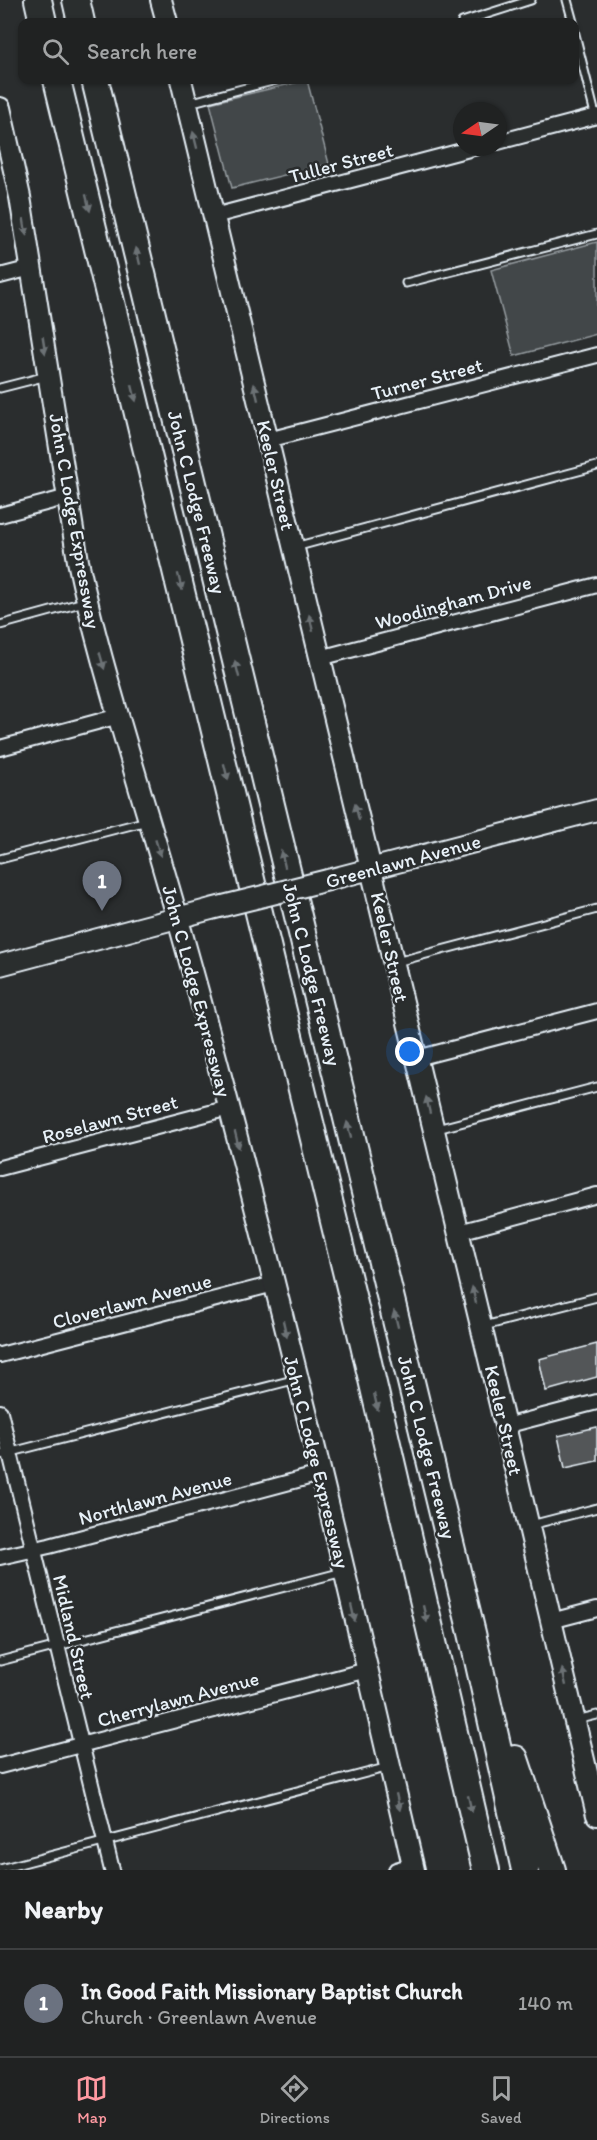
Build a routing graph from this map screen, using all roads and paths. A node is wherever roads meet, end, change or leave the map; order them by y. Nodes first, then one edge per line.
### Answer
1 (38, 0) edge
2 (76, 0) edge
3 (82, 0) edge
4 (161, 0) edge
5 (531, 0) edge
6 (567, 0) edge
7 (42, 18) edge
8 (82, 18) edge
9 (83, 18) edge
10 (165, 18) edge
11 (475, 18) edge
12 (572, 18) edge
13 (579, 50) edge
14 (58, 84) edge
15 (96, 84) edge
16 (182, 84) edge
17 (261, 84) edge
18 (187, 104) junction
19 (0, 108) edge
20 (596, 118) edge
21 (507, 140) edge
22 (4, 148) edge
23 (453, 153) edge
24 (214, 216) junction
25 (597, 234) edge
26 (31, 268) junction
27 (0, 276) edge
28 (406, 283) dead end
29 (597, 355) edge
30 (49, 376) junction
31 (0, 388) edge
32 (268, 440) junction
33 (597, 466) edge
34 (68, 497) junction
35 (0, 515) edge
36 (293, 547) junction
37 (597, 585) edge
38 (87, 601) junction
39 (0, 625) edge
40 (320, 657) junction
41 (119, 716) junction
42 (0, 748) edge
43 (597, 810) edge
44 (150, 821) junction
45 (0, 859) edge
46 (371, 869) junction
47 (597, 909) edge
48 (177, 919) junction
49 (394, 962) junction
50 (0, 965) edge
51 (597, 1011) edge
52 (417, 1058) junction
53 (597, 1087) edge
54 (229, 1108) junction
55 (434, 1130) junction
56 (0, 1168) edge
57 (597, 1195) edge
58 (459, 1232) junction
59 (274, 1284) junction
60 (597, 1297) edge
61 (481, 1327) junction
62 (0, 1355) edge
63 (297, 1379) junction
64 (597, 1402) edge
65 (0, 1412) edge
66 (505, 1426) junction
67 (5, 1454) edge
68 (320, 1474) junction
69 (597, 1508) edge
70 (529, 1526) junction
71 (34, 1550) junction
72 (0, 1557) edge
73 (343, 1572) junction
74 (597, 1609) edge
75 (551, 1621) junction
76 (472, 1633) junction
77 (57, 1646) junction
78 (0, 1661) edge
79 (367, 1670) junction
80 (597, 1715) edge
81 (574, 1721) junction
82 (80, 1744) junction
83 (0, 1766) edge
84 (390, 1767) junction
85 (597, 1814) edge
86 (105, 1843) junction
87 (408, 1868) edge
88 (0, 1869) edge
89 (112, 1870) edge
90 (486, 1870) edge
91 (525, 1870) edge
92 (552, 1870) edge

1 - 7 highway
2 - 8 highway
3 - 9 highway
4 - 10 main road
5 - 11 lane
6 - 12 lane
13 - 20 lane
14 -> 90 highway, John C Lodge Freeway
76 -> 15 highway, John C Lodge Freeway
16 - 18 main road, Keeler Street
17 - 18 lane
24 -> 18 main road, Keeler Street
19 - 22 main road, John C Lodge Expressway
20 - 21 street
22 -> 26 main road, John C Lodge Expressway
23 - 24 street, Tuller Street
32 -> 24 main road, Keeler Street
25 - 28 lane
26 - 27 street
26 -> 30 main road, John C Lodge Expressway
29 - 32 street, Turner Street
30 - 31 lane
30 - 34 main road, John C Lodge Expressway
32 - 36 main road, Keeler Street
33 - 36 lane
34 - 35 street
34 - 38 main road, John C Lodge Expressway
40 -> 36 main road, Keeler Street
37 - 40 street, Woodingham Drive
38 - 39 lane
38 -> 41 main road, John C Lodge Expressway
46 -> 40 main road, Keeler Street
41 - 42 street
41 - 44 main road, John C Lodge Expressway
43 - 46 main road, Greenlawn Avenue
44 - 45 lane
44 -> 48 main road, John C Lodge Expressway
46 - 48 main road, Greenlawn Avenue, bridge
46 - 49 main road, Keeler Street
47 - 49 lane
48 - 50 main road, Greenlawn Avenue
48 - 54 main road, John C Lodge Expressway
49 - 52 main road, Keeler Street
51 - 52 street
55 -> 52 main road, Keeler Street
53 - 55 lane
54 - 56 street, Roselawn Street
54 -> 59 main road, John C Lodge Expressway
55 - 58 main road, Keeler Street
57 - 58 street
61 -> 58 main road, Keeler Street
59 - 62 street, Cloverlawn Avenue
59 -> 63 main road, John C Lodge Expressway
60 - 61 lane
61 - 66 main road, Keeler Street
63 - 67 lane
63 - 68 main road, John C Lodge Expressway
64 - 66 street
65 - 67 street, Midland Street
66 - 70 main road, Keeler Street
67 - 71 street, Midland Street
68 - 71 street, Northlawn Avenue
68 - 73 main road, John C Lodge Expressway
69 - 70 lane
70 - 75 main road, Keeler Street
71 - 72 street, Northlawn Avenue
71 - 77 street, Midland Street
73 - 77 lane
73 -> 79 main road, John C Lodge Expressway
74 - 75 street
81 -> 75 main road, Keeler Street
76 - 91 highway, John C Lodge Freeway
76 - 92 highway
77 - 78 lane
77 - 82 street, Midland Street
79 - 82 street, Cherrylawn Avenue
79 - 84 main road, John C Lodge Expressway
80 - 81 lane
81 - 85 main road, Keeler Street
82 - 83 street, Cherrylawn Avenue
82 - 86 street, Midland Street
84 - 86 lane
84 -> 87 main road, John C Lodge Expressway
86 - 88 lane
86 - 89 street, Midland Street

